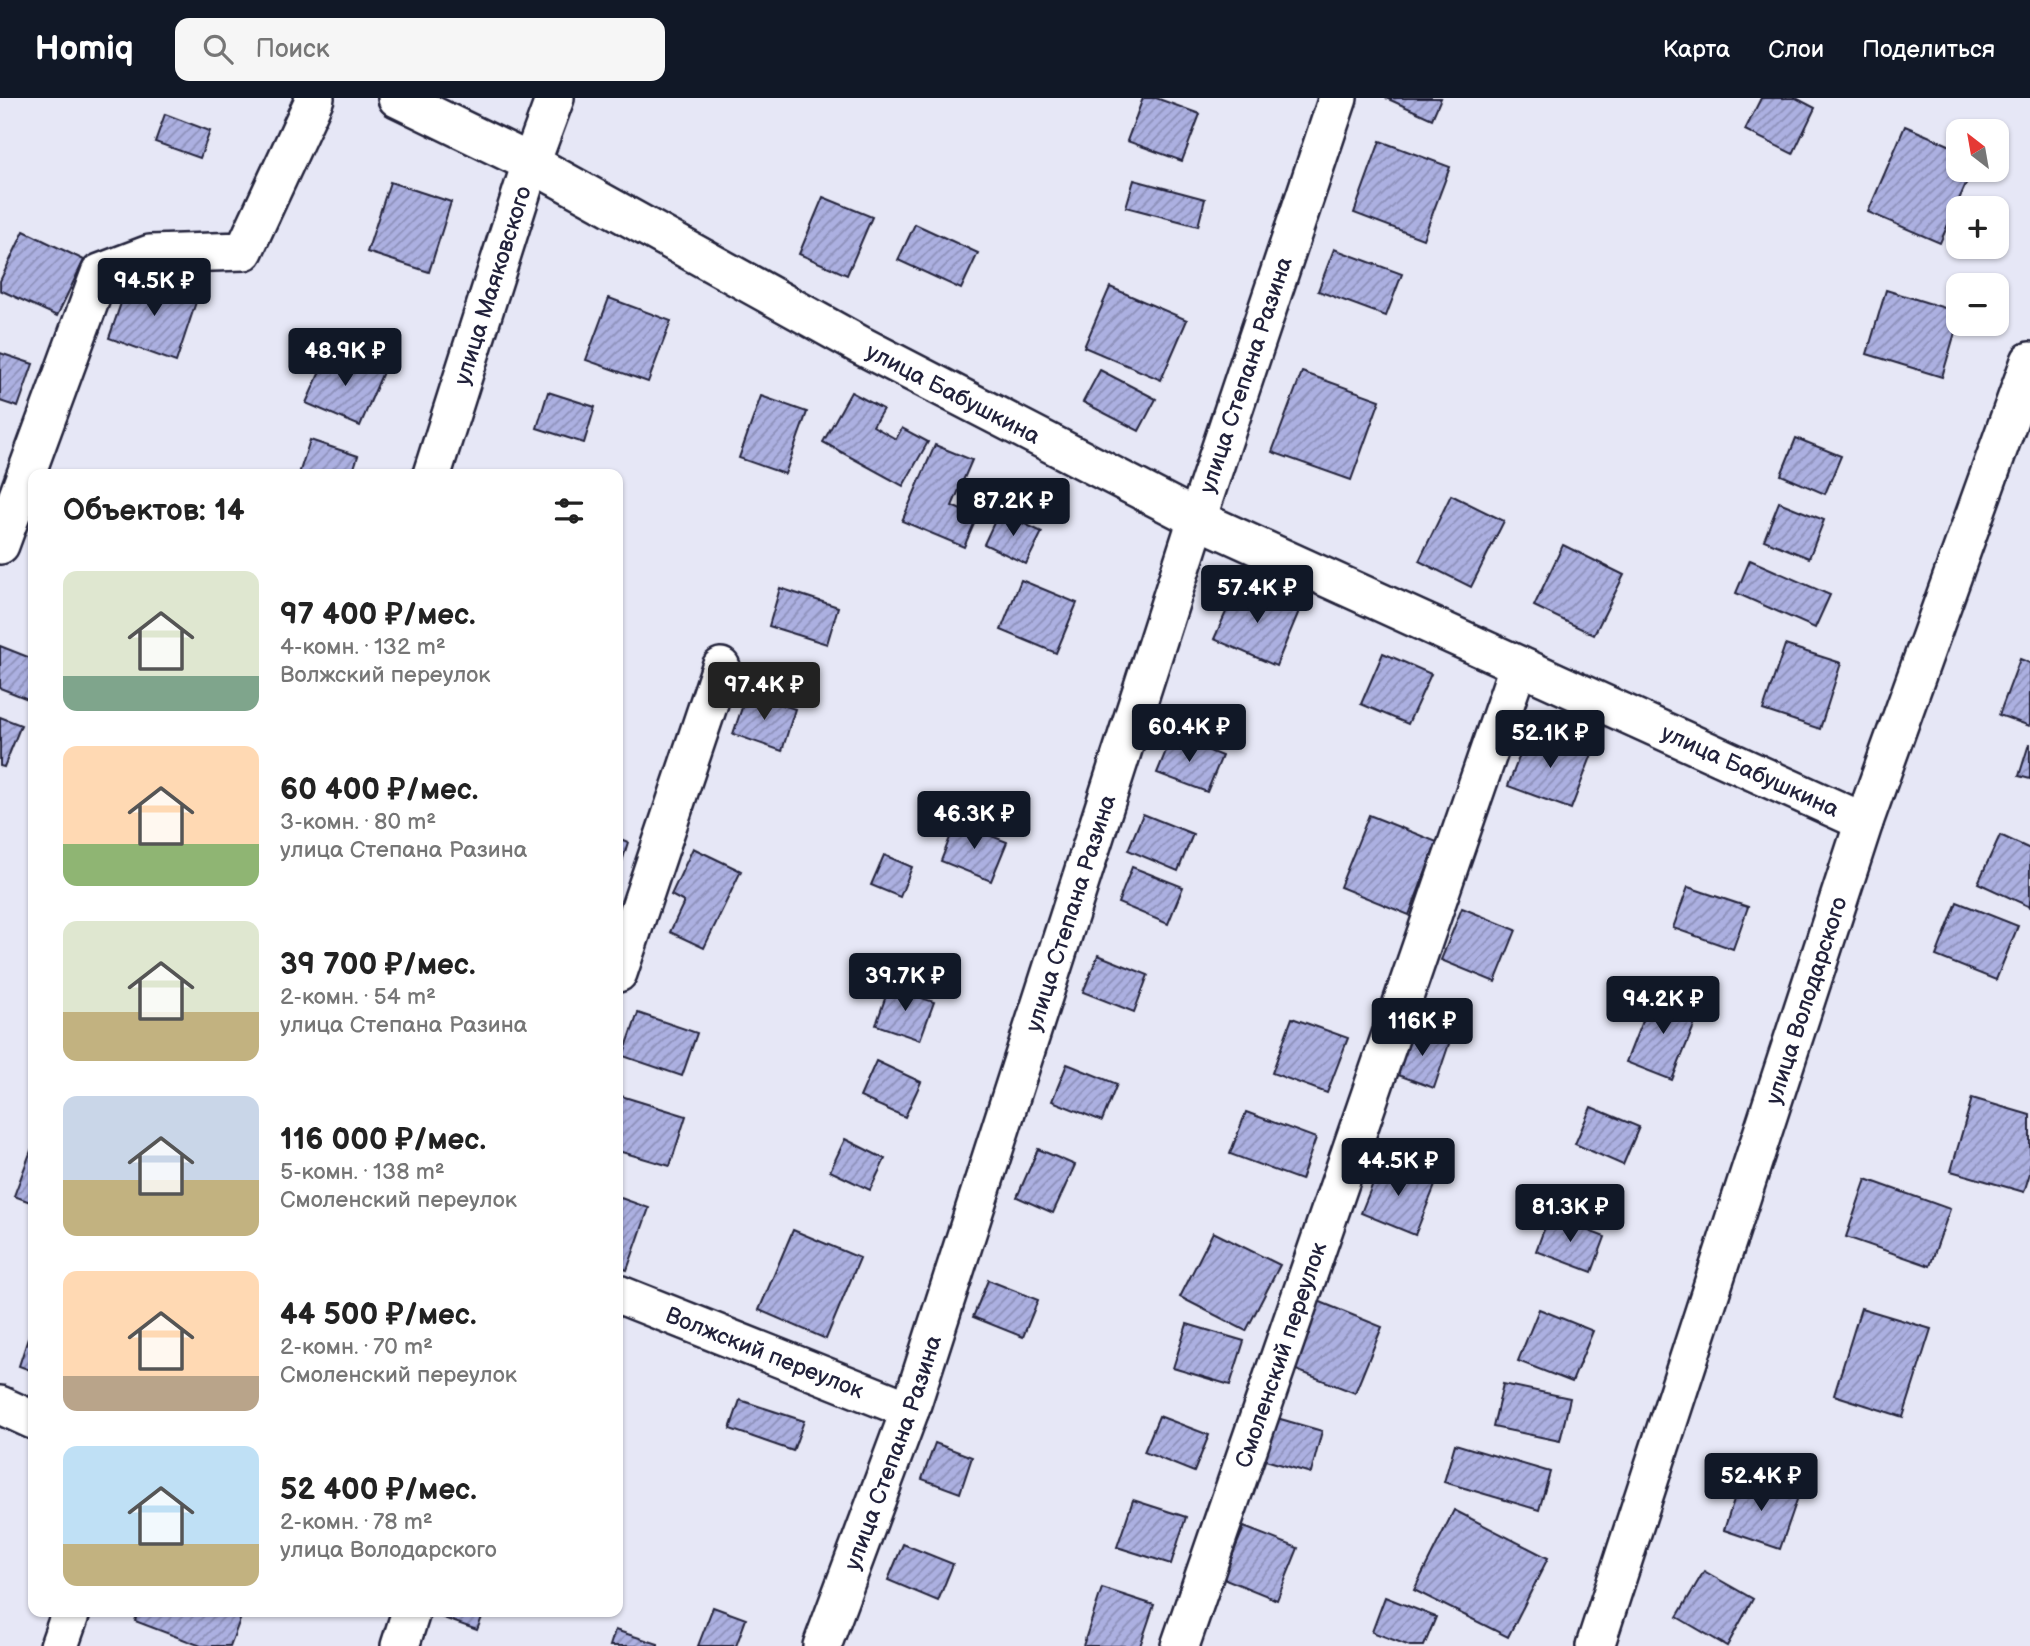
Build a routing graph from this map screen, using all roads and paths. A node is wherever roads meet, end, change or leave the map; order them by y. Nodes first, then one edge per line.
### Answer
1 (315, 98) edge
2 (397, 98) edge
3 (555, 98) edge
4 (1338, 98) edge
5 (531, 163) junction
6 (2030, 361) edge
7 (434, 469) edge
8 (1197, 519) junction
9 (0, 545) edge
10 (721, 667) dead end
11 (1518, 667) junction
12 (1864, 822) junction
13 (623, 958) edge
14 (623, 1296) edge
15 (0, 1405) edge
16 (909, 1410) junction
17 (28, 1418) edge
18 (69, 1617) edge
19 (409, 1617) edge
20 (60, 1646) edge
21 (400, 1646) edge
22 (822, 1646) edge
23 (1180, 1646) edge
24 (1595, 1646) edge

1 - 9 street
2 - 5 street, улица Бабушкина
3 - 5 street, улица Маяковского
4 - 8 street, улица Степана Разина
5 - 7 street, улица Маяковского
5 - 8 street, улица Бабушкина
6 - 12 street, улица Володарского
8 - 11 street, улица Бабушкина
8 - 16 street, улица Степана Разина
10 - 13 street
11 - 12 street, улица Бабушкина
11 - 23 street, Смоленский переулок
12 - 24 street, улица Володарского
14 - 16 street, Волжский переулок
15 - 17 street
16 - 22 street, улица Степана Разина
18 - 20 street
19 - 21 street

